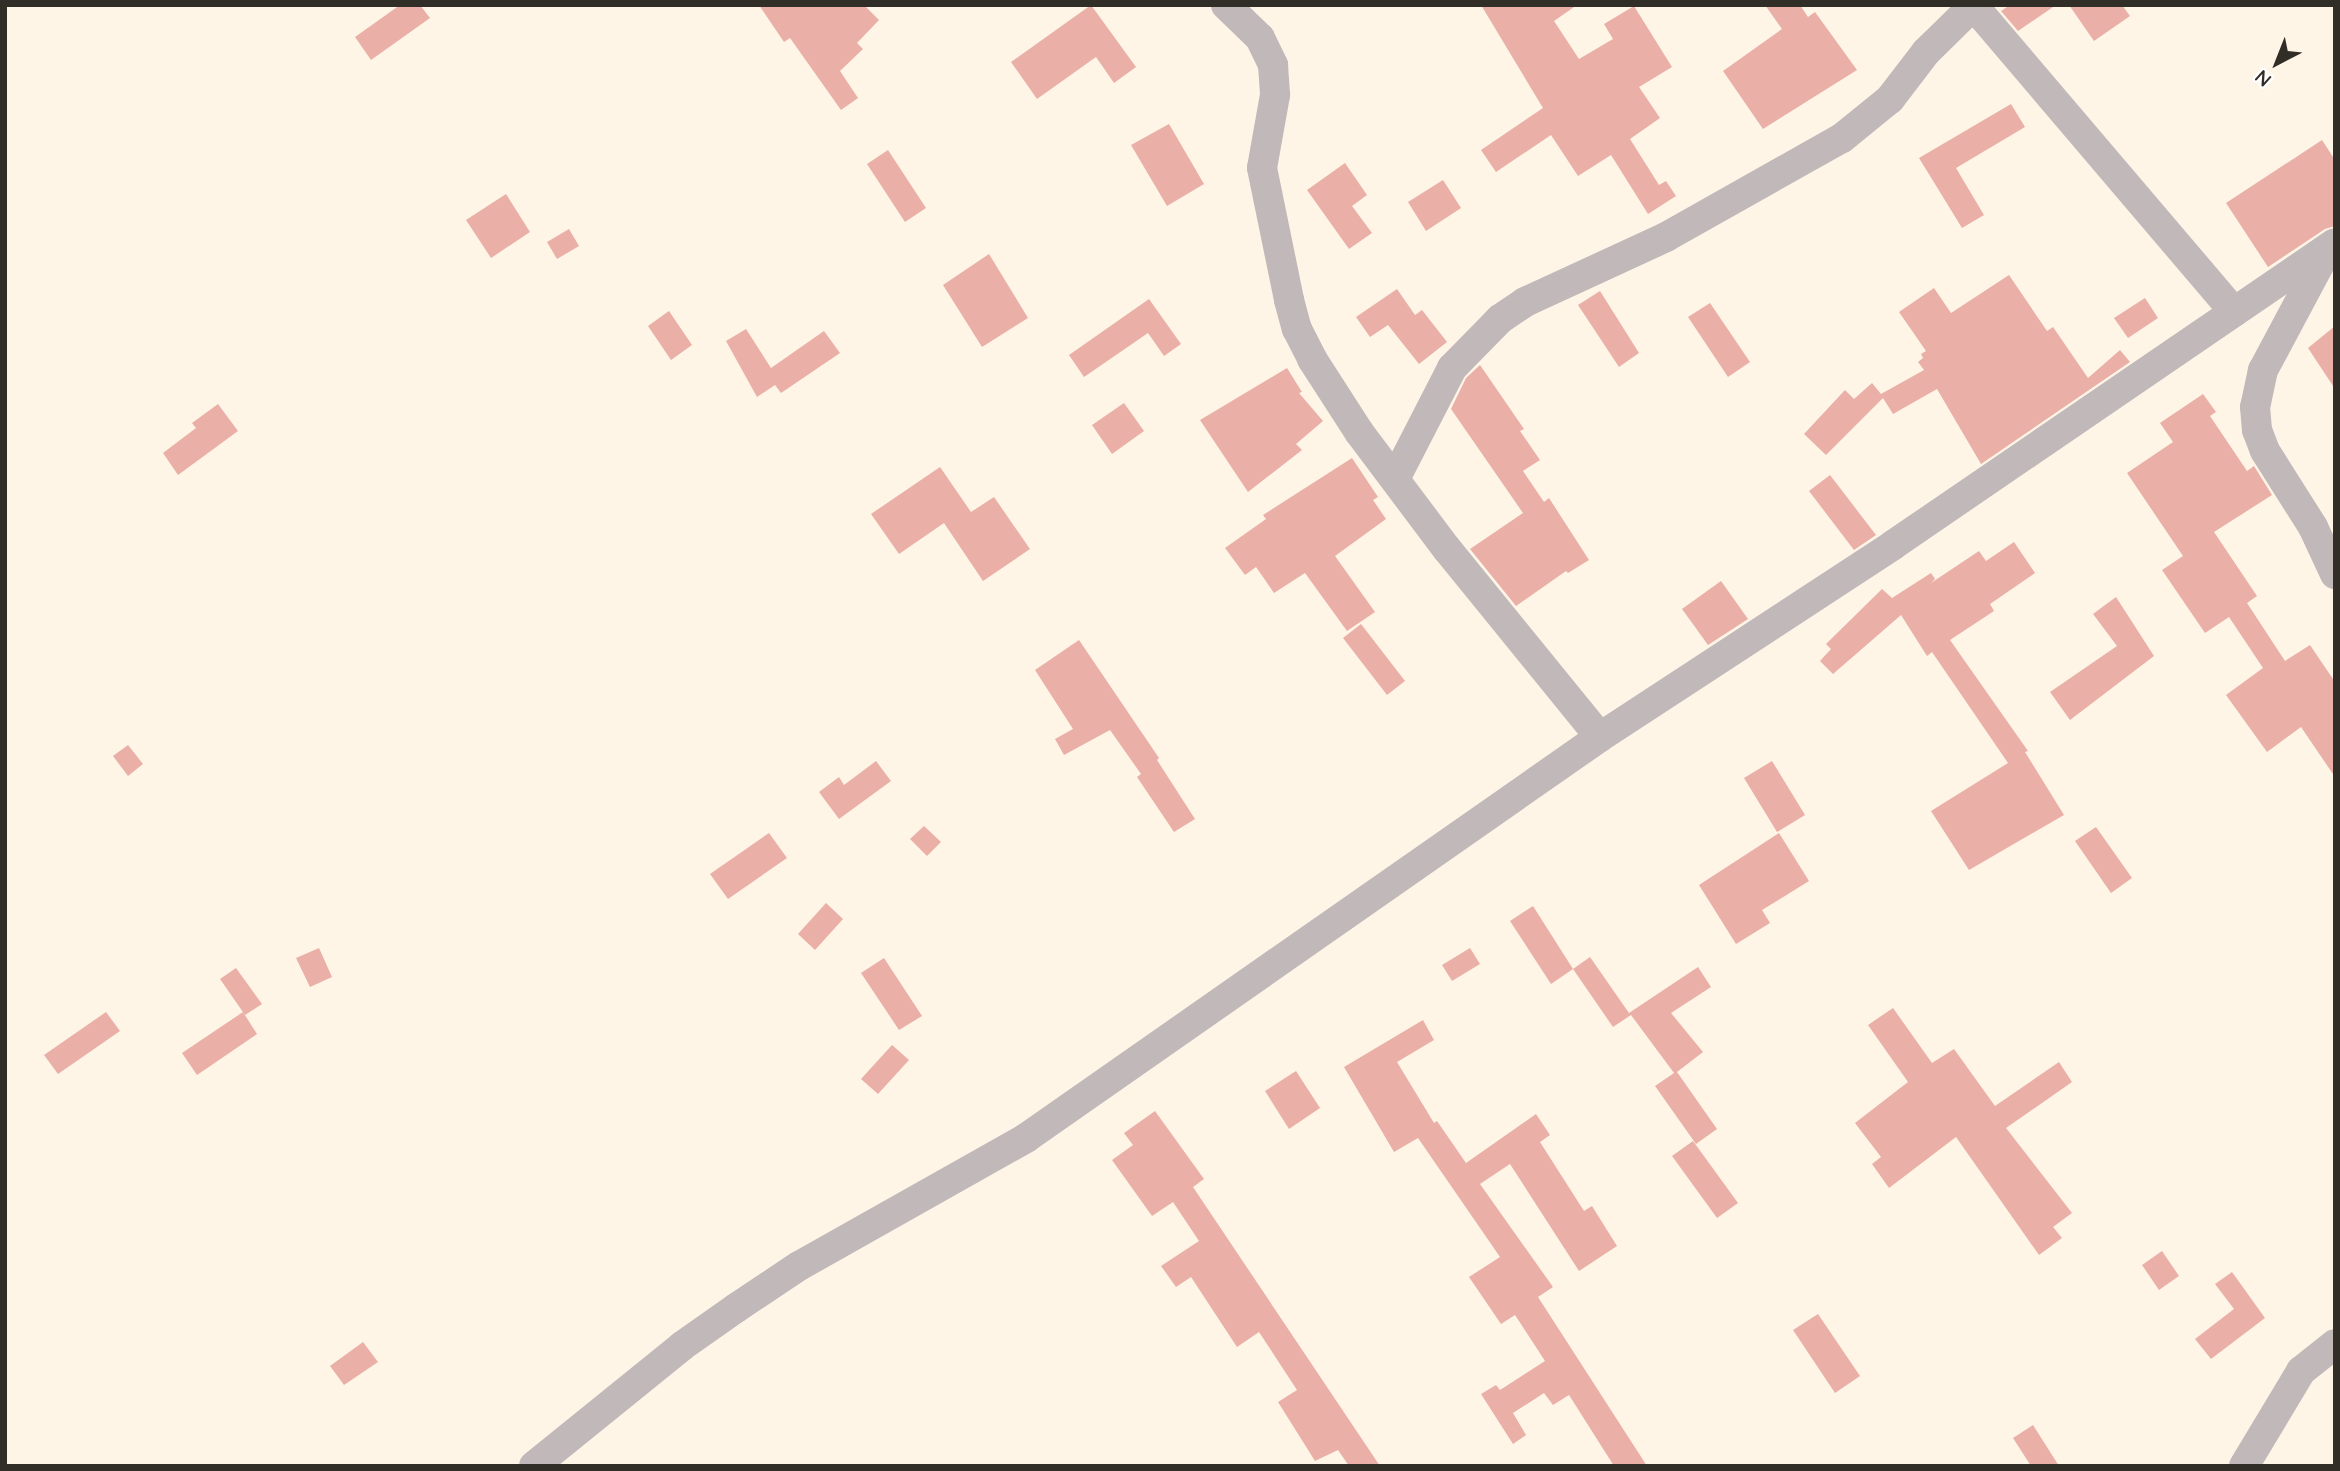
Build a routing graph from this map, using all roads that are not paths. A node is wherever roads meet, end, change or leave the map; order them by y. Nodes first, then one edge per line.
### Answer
1 (1226, 5) edge
2 (1973, 5) edge
3 (2332, 245) edge
4 (2234, 312) junction
5 (1395, 479) junction
6 (2335, 574) edge
7 (1600, 737) junction
8 (2335, 1344) edge
9 (534, 1466) edge
10 (2244, 1466) edge

1 - 5 street
2 - 4 street
2 - 5 street
3 - 4 street
3 - 6 street
4 - 7 street
5 - 7 street
7 - 9 street
8 - 10 street

